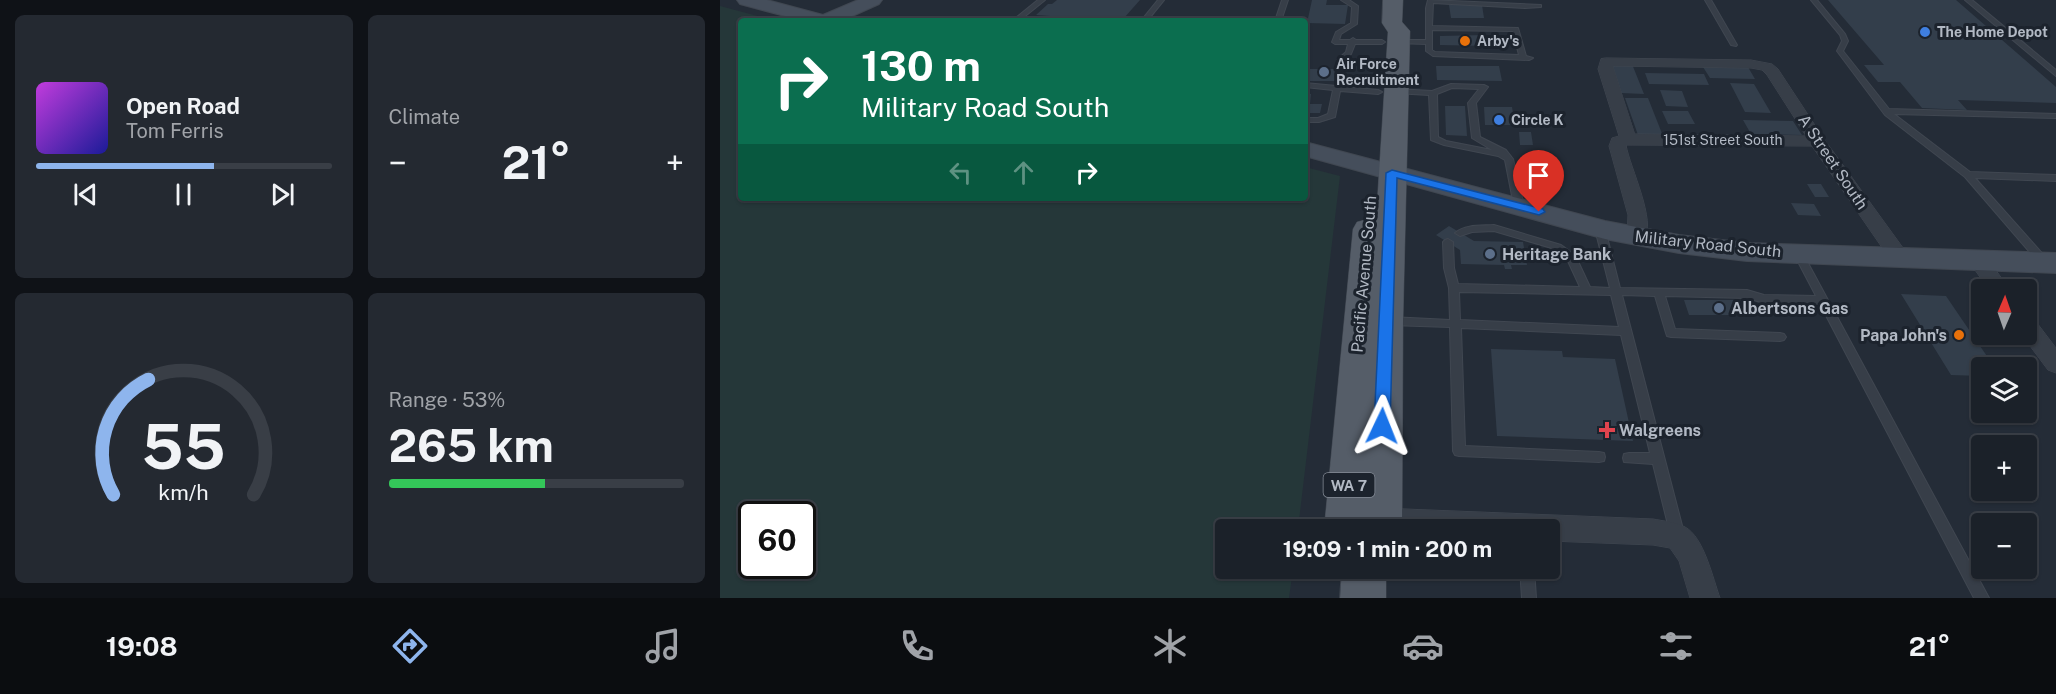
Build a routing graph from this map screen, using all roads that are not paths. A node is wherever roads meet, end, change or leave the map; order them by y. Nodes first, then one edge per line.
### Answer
1 (746, 0) edge
2 (873, 0) edge
3 (1042, 0) edge
4 (1161, 0) edge
5 (1285, 0) edge
6 (1344, 0) edge
7 (1393, 0) edge
8 (1431, 0) edge
9 (1708, 0) edge
10 (1814, 0) edge
11 (1968, 0) edge
12 (1539, 6) dead end
13 (814, 18) edge
14 (832, 18) edge
15 (1019, 18) edge
16 (1146, 18) edge
17 (1279, 18) edge
18 (1429, 28) junction
19 (1391, 36) junction
20 (1353, 40) junction
21 (1429, 42) junction
22 (1734, 45) dead end
23 (1341, 60) dead end
24 (2056, 74) edge
25 (1308, 85) edge
26 (1337, 87) junction
27 (1387, 92) junction
28 (1433, 93) junction
29 (1887, 111) junction
30 (2056, 116) edge
31 (1308, 120) edge
32 (1628, 139) junction
33 (1817, 141) junction
34 (1308, 150) edge
35 (1509, 159) junction
36 (1381, 171) junction
37 (1968, 175) junction
38 (2056, 178) edge
39 (1519, 206) junction
40 (1600, 229) junction
41 (1460, 233) dead end
42 (1637, 237) junction
43 (1448, 242) dead end
44 (1799, 254) junction
45 (1899, 257) junction
46 (1978, 260) junction
47 (2050, 262) edge
48 (1992, 279) edge
49 (1454, 288) junction
50 (1587, 291) junction
51 (1617, 292) junction
52 (1659, 293) junction
53 (1824, 300) junction
54 (1386, 321) junction
55 (1455, 325) junction
56 (1627, 331) junction
57 (1780, 337) dead end
58 (2037, 339) edge
59 (2056, 364) edge
60 (1599, 457) dead end
61 (1629, 458) dead end
62 (1659, 459) junction
63 (1368, 519) edge
64 (1369, 519) edge
65 (1560, 529) edge
66 (1678, 537) junction
67 (1364, 579) edge
68 (1528, 579) edge
69 (1363, 598) edge
70 (1529, 598) edge
71 (1705, 598) edge
72 (1982, 598) edge

1 - 13 main road
2 - 14 main road
3 - 15 lane
4 - 16 lane
5 - 17 lane
6 - 20 lane
7 - 19 main road, Pacific Avenue South / WA 7
8 - 12 lane
8 - 18 lane
9 - 22 lane
10 - 29 lane
11 - 24 lane
18 - 21 lane
18 - 21 lane
19 - 20 lane
19 - 21 lane
19 - 27 main road, Pacific Avenue South / WA 7
20 - 23 lane
25 - 26 lane
26 - 27 lane
26 - 31 lane
27 - 28 lane
27 - 36 main road, Pacific Avenue South / WA 7
28 - 35 lane
28 - 35 lane
29 - 30 lane
29 - 37 lane
32 - 33 street, 151st Street South
32 - 33 street, A Street South
32 - 42 street
33 - 45 street, A Street South
34 - 36 main road, Military Road South
35 - 39 lane
36 - 39 main road, Military Road South
36 - 54 main road, Pacific Avenue South / WA 7
36 - 63 main road, Pacific Avenue South / WA 7
37 - 38 lane
37 - 47 lane
39 - 40 main road, Military Road South
40 - 42 main road, Military Road South
40 - 51 lane
41 - 50 lane
42 - 44 main road, Military Road South
43 - 49 lane
44 - 45 main road, Military Road South
44 - 53 lane
45 - 46 main road, Military Road South
46 - 47 main road, Military Road South
46 - 48 street
49 - 50 lane
49 - 55 lane
50 - 51 lane
51 - 52 lane
51 - 56 lane
52 - 53 lane
52 - 57 lane
53 - 72 lane
54 - 55 lane
54 - 64 main road, Pacific Avenue South / WA 7
55 - 56 lane
55 - 60 lane
56 - 62 lane
58 - 59 street
61 - 62 lane
62 - 66 lane
65 - 66 street
66 - 71 street
67 - 69 main road
68 - 70 lane

